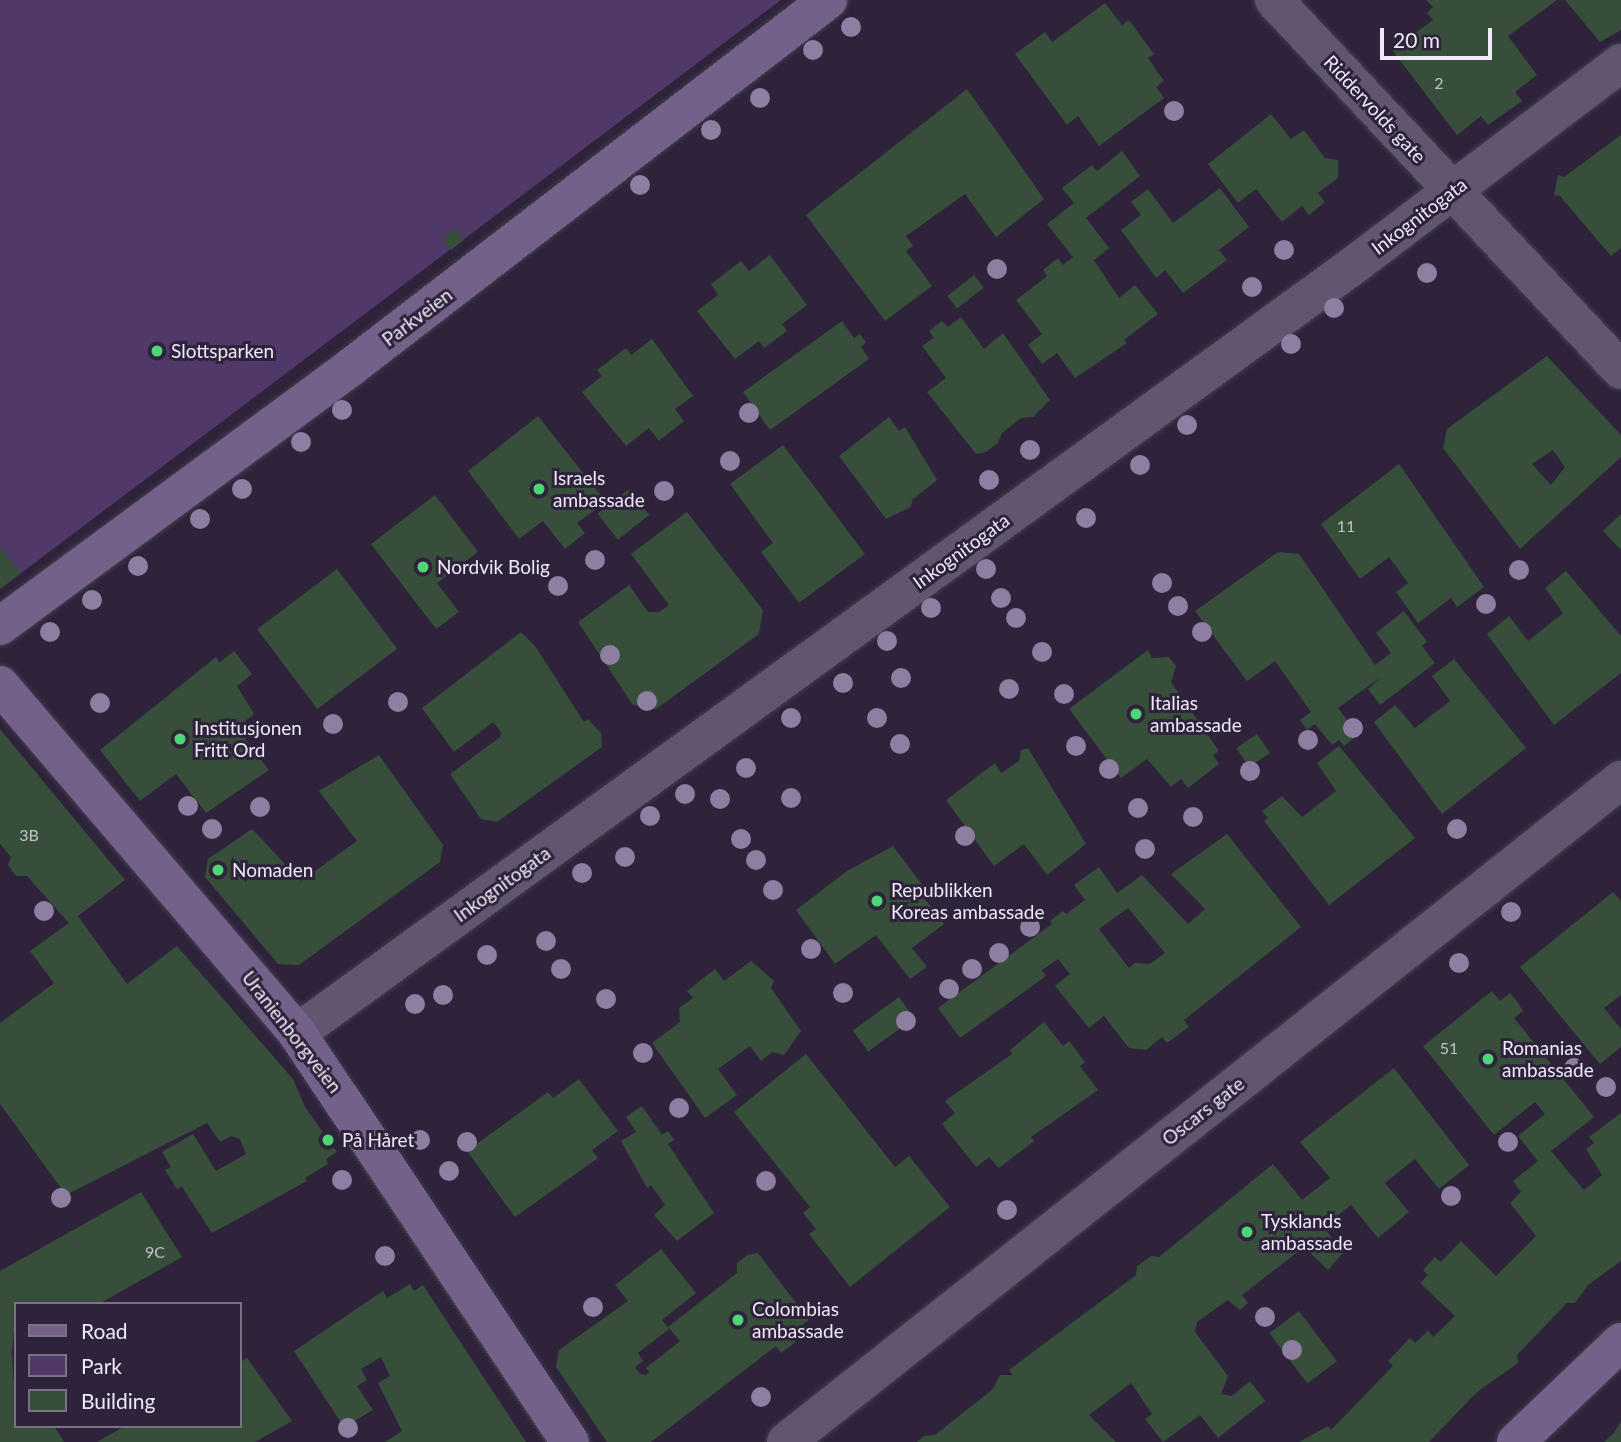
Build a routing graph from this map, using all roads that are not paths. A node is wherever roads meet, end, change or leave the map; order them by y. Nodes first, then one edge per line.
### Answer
1 (828, 0) edge
2 (1274, 0) edge
3 (1621, 64) edge
4 (1452, 191) junction
5 (1621, 370) edge
6 (0, 626) edge
7 (0, 685) edge
8 (1621, 780) edge
9 (297, 1033) junction
10 (1621, 1342) edge
11 (570, 1442) edge
12 (786, 1442) edge
13 (1516, 1442) edge

1 - 6 street, Parkveien
2 - 4 street, Riddervolds gate
3 - 4 street, Inkognitogata
4 - 5 street, Riddervolds gate
4 - 9 street, Inkognitogata
7 - 9 street, Uranienborgveien
8 - 12 street, Oscars gate
9 - 11 street, Uranienborgveien
10 - 13 street

